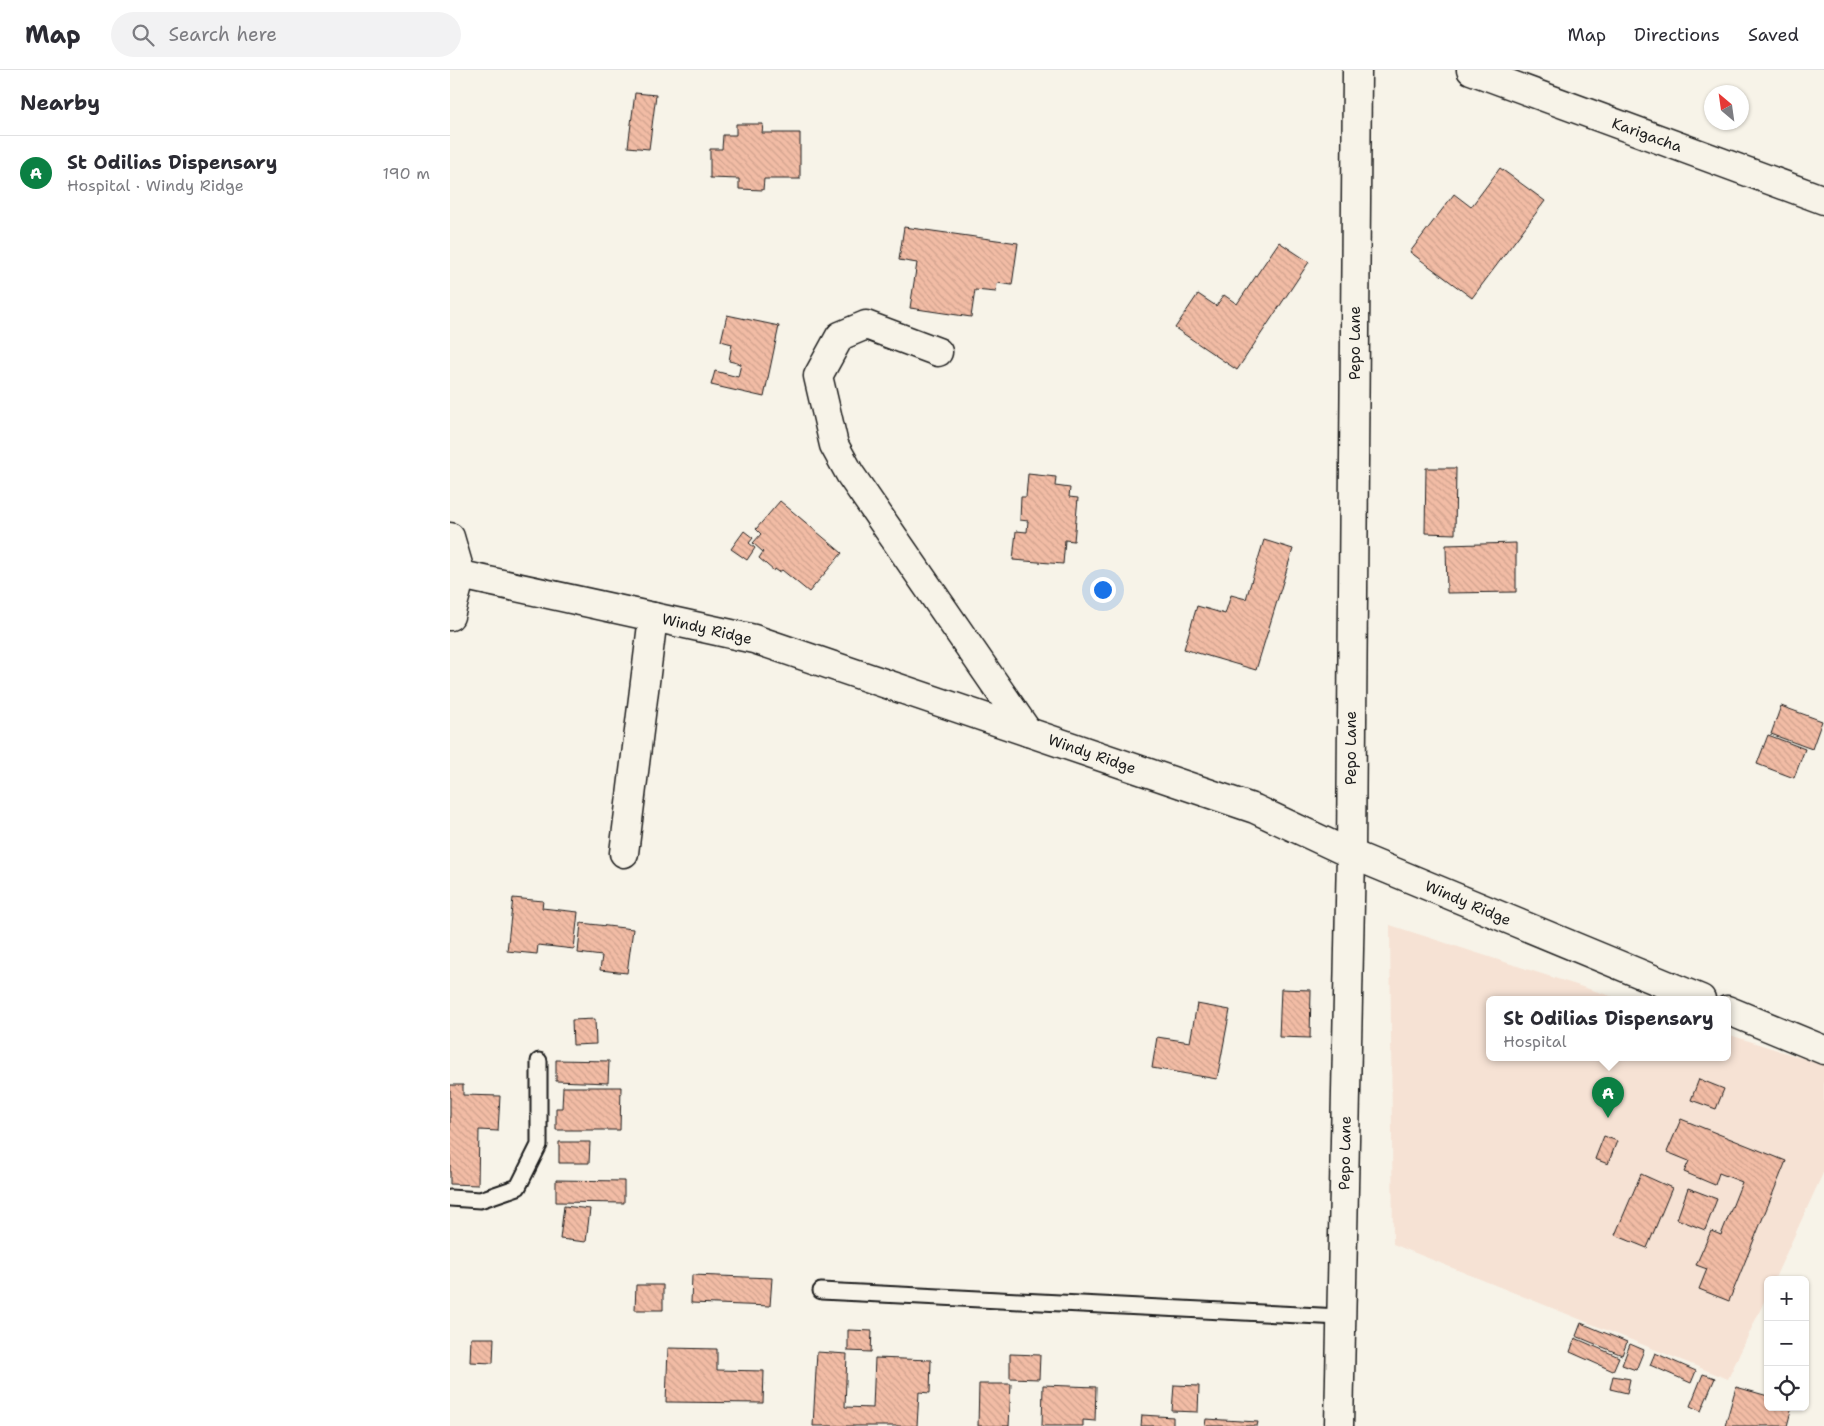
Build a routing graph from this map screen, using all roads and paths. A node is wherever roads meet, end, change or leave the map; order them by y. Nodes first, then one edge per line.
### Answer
1 (1357, 70) edge
2 (1471, 70) edge
3 (1824, 200) edge
4 (938, 352) dead end
5 (450, 537) edge
6 (461, 575) junction
7 (450, 616) edge
8 (653, 617) junction
9 (1028, 732) junction
10 (624, 853) dead end
11 (1350, 854) junction
12 (1694, 996) edge
13 (1731, 1012) edge
14 (1824, 1050) edge
15 (539, 1062) dead end
16 (450, 1198) edge
17 (821, 1291) dead end
18 (1341, 1317) junction
19 (1339, 1426) edge

1 - 11 street, Pepo Lane
2 - 3 street, Karigacha
4 - 9 street
5 - 6 street
6 - 7 street
6 - 8 street, Windy Ridge
8 - 9 street, Windy Ridge
8 - 10 street
9 - 11 street, Windy Ridge
11 - 12 street, Windy Ridge
11 - 18 street, Pepo Lane
13 - 14 street
15 - 16 lane
17 - 18 lane
18 - 19 street, Pepo Lane

